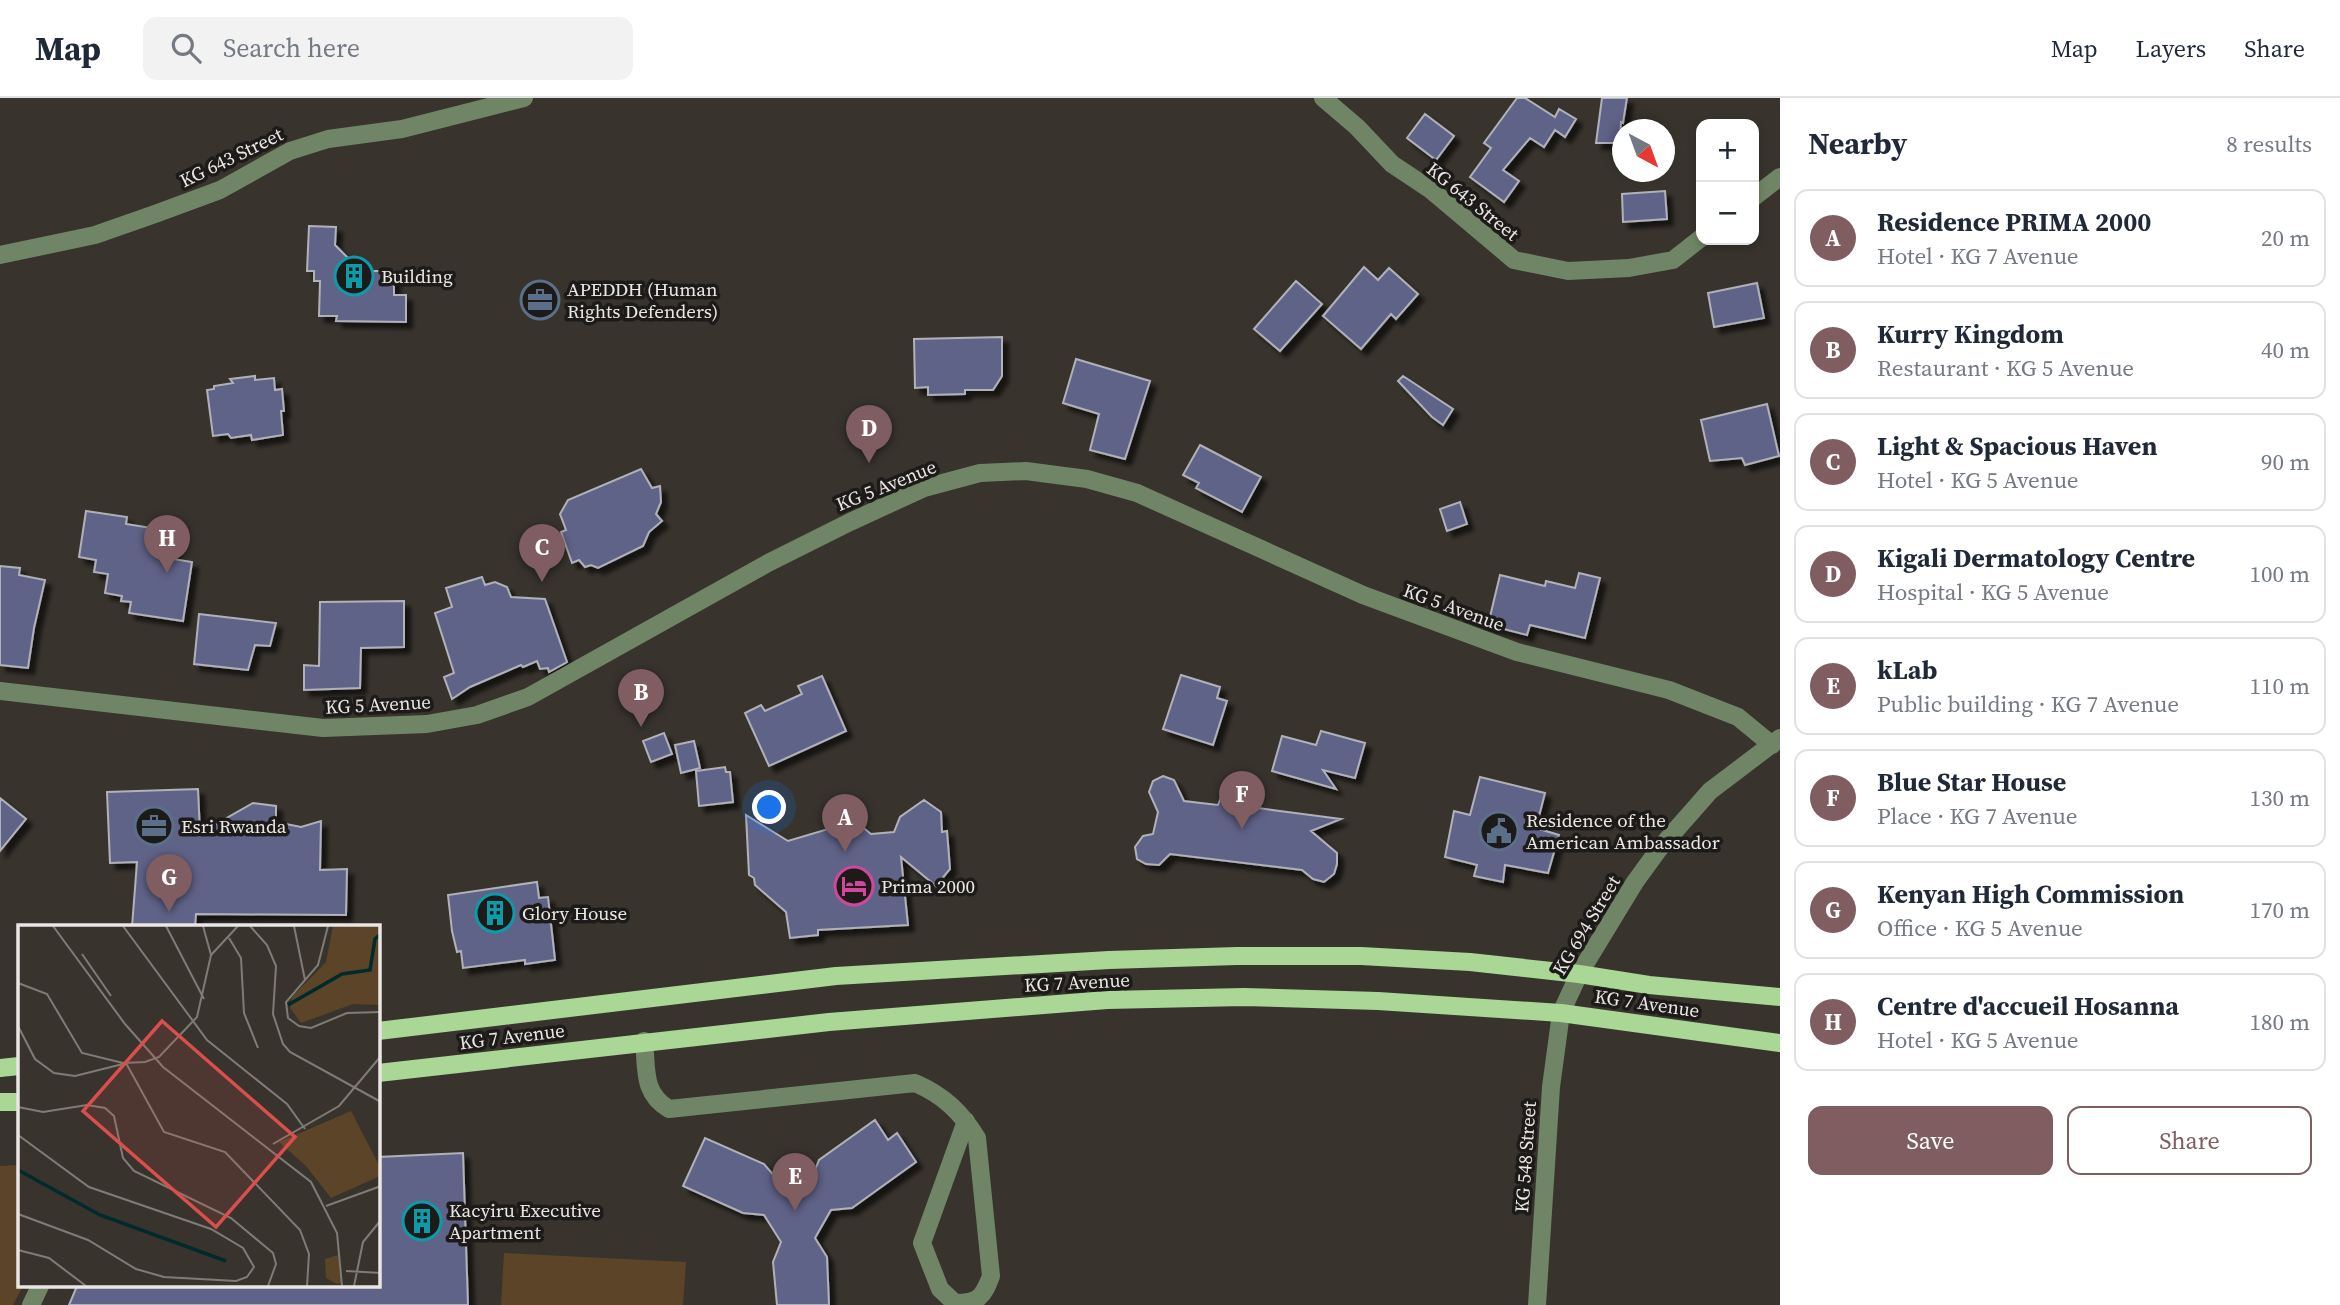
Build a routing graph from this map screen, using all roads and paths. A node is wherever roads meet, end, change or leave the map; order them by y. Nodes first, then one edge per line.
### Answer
1 (524, 98) edge
2 (1323, 98) edge
3 (1780, 177) edge
4 (1759, 193) edge
5 (1696, 242) edge
6 (0, 255) edge
7 (0, 691) edge
8 (1776, 741) edge
9 (1579, 974) junction
10 (1780, 997) edge
11 (1561, 1013) junction
12 (380, 1031) edge
13 (644, 1041) junction
14 (1780, 1043) edge
15 (18, 1066) edge
16 (0, 1068) edge
17 (380, 1073) edge
18 (0, 1102) edge
19 (18, 1102) edge
20 (966, 1121) junction
21 (39, 1288) edge
22 (31, 1305) edge
23 (1537, 1305) edge

1 - 6 street, KG 643 Street
2 - 5 street, KG 643 Street
3 - 4 street
7 - 8 street, KG 5 Avenue
8 - 9 street, KG 694 Street
9 - 10 main road, KG 7 Avenue
9 - 11 street, KG 694 Street
9 - 12 main road, KG 7 Avenue
11 - 13 main road, KG 7 Avenue
11 - 14 main road, KG 7 Avenue
11 - 23 street, KG 548 Street
13 - 17 main road, KG 7 Avenue
13 - 20 street
15 - 16 main road
18 - 19 main road
20 - 20 street
21 - 22 street

